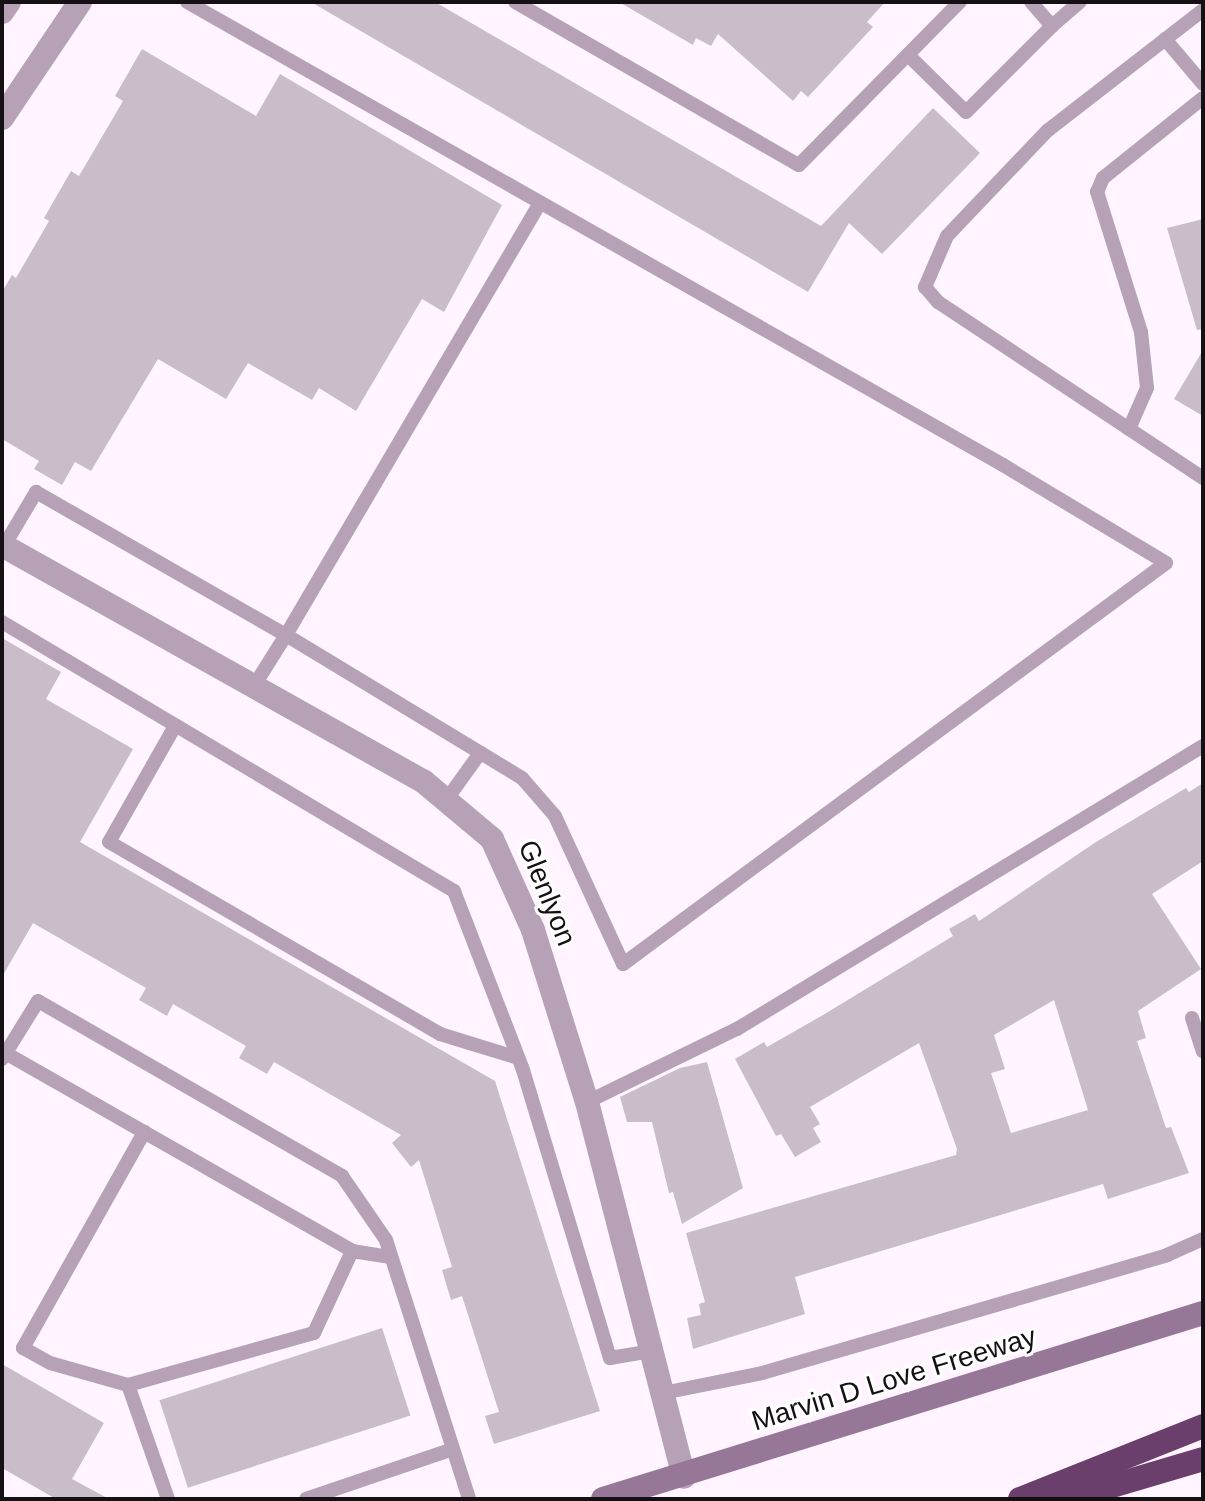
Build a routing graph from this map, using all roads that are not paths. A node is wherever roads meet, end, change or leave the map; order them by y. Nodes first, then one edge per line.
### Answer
1 (9, 2) edge
2 (80, 2) edge
3 (187, 2) edge
4 (515, 2) edge
5 (960, 2) edge
6 (1031, 2) edge
7 (1080, 2) edge
8 (1203, 10) edge
9 (2, 12) edge
10 (1052, 26) junction
11 (1165, 39) junction
12 (908, 55) junction
13 (1203, 84) edge
14 (1203, 98) edge
15 (2, 118) edge
16 (540, 203) junction
17 (1129, 429) junction
18 (1203, 478) edge
19 (3, 545) edge
20 (2, 622) edge
21 (286, 635) junction
22 (254, 686) junction
23 (175, 726) junction
24 (1203, 746) edge
25 (480, 753) junction
26 (447, 799) junction
27 (1192, 1018) dead end
28 (1203, 1051) edge
29 (3, 1054) edge
30 (518, 1058) junction
31 (587, 1102) junction
32 (144, 1132) junction
33 (1203, 1239) edge
34 (352, 1251) junction
35 (391, 1257) junction
36 (1203, 1313) edge
37 (652, 1351) junction
38 (128, 1385) junction
39 (663, 1393) junction
40 (1203, 1426) edge
41 (453, 1449) junction
42 (1203, 1459) edge
43 (684, 1477) junction
44 (168, 1499) edge
45 (306, 1499) edge
46 (469, 1499) edge
47 (603, 1499) edge
48 (1020, 1499) edge
49 (1068, 1499) edge

1 - 9 street
2 - 15 street
3 - 16 lane
4 - 12 lane
5 - 12 lane
6 - 10 lane
7 - 10 lane
8 - 11 lane
10 - 12 lane
11 - 13 lane
11 - 17 lane
14 - 17 lane
16 - 21 lane
16 - 25 lane
17 - 18 lane
19 - 21 lane
19 - 22 street, Glenlyon
20 - 23 lane
21 - 22 lane
21 - 25 lane
22 - 26 street, Glenlyon
23 - 30 lane
23 - 30 lane
24 - 31 lane
25 - 26 lane
26 - 31 street, Glenlyon
27 - 28 lane
29 - 32 lane
29 - 35 lane
30 - 37 lane
31 - 37 street, Glenlyon
32 - 34 lane
32 - 38 lane
33 - 39 lane
34 - 35 lane
34 - 38 lane
35 - 41 lane
36 - 43 main road, Marvin D Love Freeway
37 - 39 street, Glenlyon
38 - 44 lane
39 - 43 street, Glenlyon
40 - 48 highway
41 - 45 lane
41 - 46 lane
42 - 49 highway
43 - 47 main road, Marvin D Love Freeway

